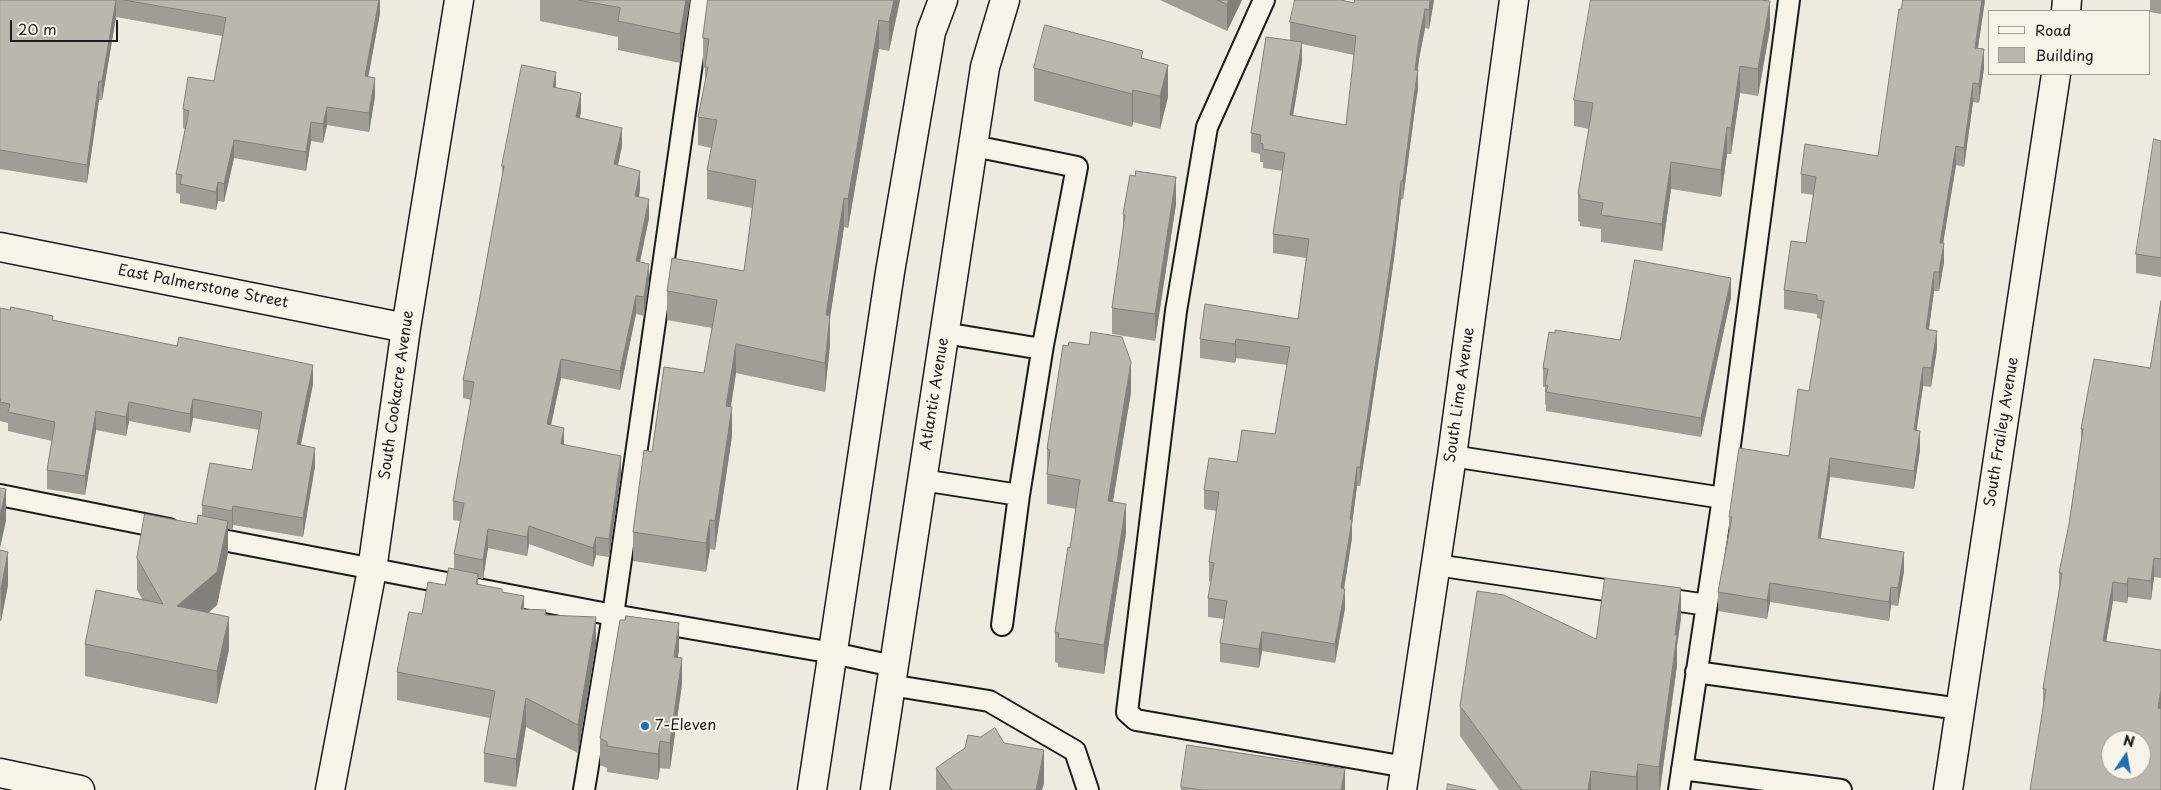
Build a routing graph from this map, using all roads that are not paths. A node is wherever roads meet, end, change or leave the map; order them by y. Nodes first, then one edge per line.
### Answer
1 (459, 0) edge
2 (702, 0) edge
3 (943, 0) edge
4 (1005, 0) edge
5 (1264, 0) edge
6 (1514, 0) edge
7 (1789, 0) edge
8 (2056, 75) edge
9 (974, 146) junction
10 (0, 247) edge
11 (406, 328) junction
12 (944, 333) junction
13 (1042, 349) junction
14 (1452, 456) junction
15 (922, 480) junction
16 (0, 495) edge
17 (1019, 495) junction
18 (1723, 498) junction
19 (1436, 565) junction
20 (372, 570) junction
21 (1707, 605) junction
22 (613, 615) junction
23 (1002, 625) dead end
24 (833, 653) junction
25 (1696, 672) junction
26 (892, 676) junction
27 (1960, 709) junction
28 (1682, 769) junction
29 (0, 774) edge
30 (1404, 779) edge
31 (80, 790) edge
32 (330, 790) edge
33 (584, 790) edge
34 (812, 790) edge
35 (875, 790) edge
36 (1088, 790) edge
37 (1679, 790) edge
38 (1841, 790) edge
39 (1948, 790) edge

1 - 11 street, South Cookacre Avenue
2 - 22 lane
3 - 24 street
4 - 9 street, Atlantic Avenue
5 - 30 lane
6 - 14 street, South Lime Avenue
7 - 18 lane
8 - 27 street, South Frailey Avenue
9 - 12 street, Atlantic Avenue
9 - 13 lane
10 - 11 street, East Palmerstone Street
11 - 20 street, South Cookacre Avenue
12 - 13 lane
12 - 15 street, Atlantic Avenue
13 - 17 lane
14 - 18 lane
14 - 19 street, South Lime Avenue
15 - 17 lane
15 - 26 street, Atlantic Avenue
16 - 20 lane
17 - 23 lane
18 - 21 lane
19 - 21 lane
19 - 30 street, South Lime Avenue
20 - 22 lane
20 - 32 street, South Cookacre Avenue
21 - 25 lane
22 - 24 lane
22 - 33 lane
24 - 26 lane
24 - 34 street
25 - 27 lane
25 - 28 lane
26 - 35 street, Atlantic Avenue
26 - 36 lane
27 - 39 street, South Frailey Avenue
28 - 37 lane
28 - 38 lane
29 - 31 street

